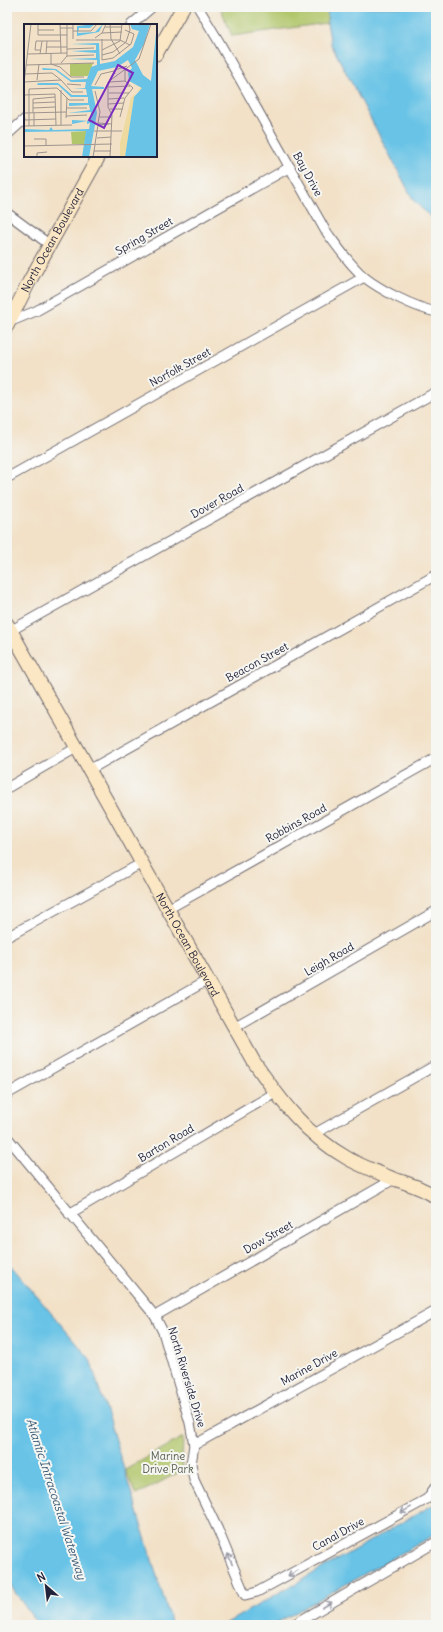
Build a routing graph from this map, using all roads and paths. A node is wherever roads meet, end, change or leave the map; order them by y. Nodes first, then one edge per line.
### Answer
1 (152, 7) edge
2 (183, 7) edge
3 (198, 7) edge
4 (132, 24) edge
5 (157, 52) edge
6 (24, 120) edge
7 (7, 135) edge
8 (98, 157) edge
9 (290, 167) junction
10 (7, 213) edge
11 (50, 245) junction
12 (364, 277) junction
13 (436, 312) edge
14 (8, 324) edge
15 (436, 392) edge
16 (7, 478) edge
17 (436, 575) edge
18 (9, 627) edge
19 (76, 748) junction
20 (436, 758) edge
21 (89, 770) junction
22 (7, 788) edge
23 (142, 863) junction
24 (168, 909) junction
25 (436, 911) edge
26 (7, 937) edge
27 (208, 980) junction
28 (234, 1027) junction
29 (436, 1065) edge
30 (275, 1092) junction
31 (7, 1094) edge
32 (314, 1134) junction
33 (7, 1137) edge
34 (394, 1179) junction
35 (436, 1197) edge
36 (70, 1214) junction
37 (436, 1311) edge
38 (155, 1316) junction
39 (194, 1445) junction
40 (436, 1486) edge
41 (436, 1542) edge
42 (246, 1595) joint
43 (293, 1625) edge

1 - 4 street
2 - 5 main road
3 - 9 street, Bay Drive
6 - 7 street
8 - 11 main road, North Ocean Boulevard
9 - 12 street, Bay Drive
9 - 14 street, Spring Street
10 - 11 street
11 - 14 main road, North Ocean Boulevard
12 - 13 street, Bay Drive
12 - 16 street, Norfolk Street
15 - 18 street, Dover Road
17 - 21 street, Beacon Street
18 - 19 main road, North Ocean Boulevard
19 - 21 main road, North Ocean Boulevard
19 - 22 street
20 - 24 street, Robbins Road
21 - 23 main road, North Ocean Boulevard
23 - 24 main road, North Ocean Boulevard
23 - 26 street
24 - 27 main road, North Ocean Boulevard
25 - 28 street, Leigh Road
27 - 28 main road, North Ocean Boulevard
27 - 31 street
28 - 30 main road, North Ocean Boulevard
29 - 32 street
30 - 32 main road, North Ocean Boulevard
30 - 36 street, Barton Road
32 - 34 main road, North Ocean Boulevard
33 - 36 street, North Riverside Drive
34 - 35 main road, North Ocean Boulevard
34 - 38 street, Dow Street
36 - 38 street, North Riverside Drive
37 - 39 street, Marine Drive
38 - 39 street, North Riverside Drive
42 -> 39 street, North Riverside Drive
40 -> 42 street, Canal Drive
43 -> 41 street

